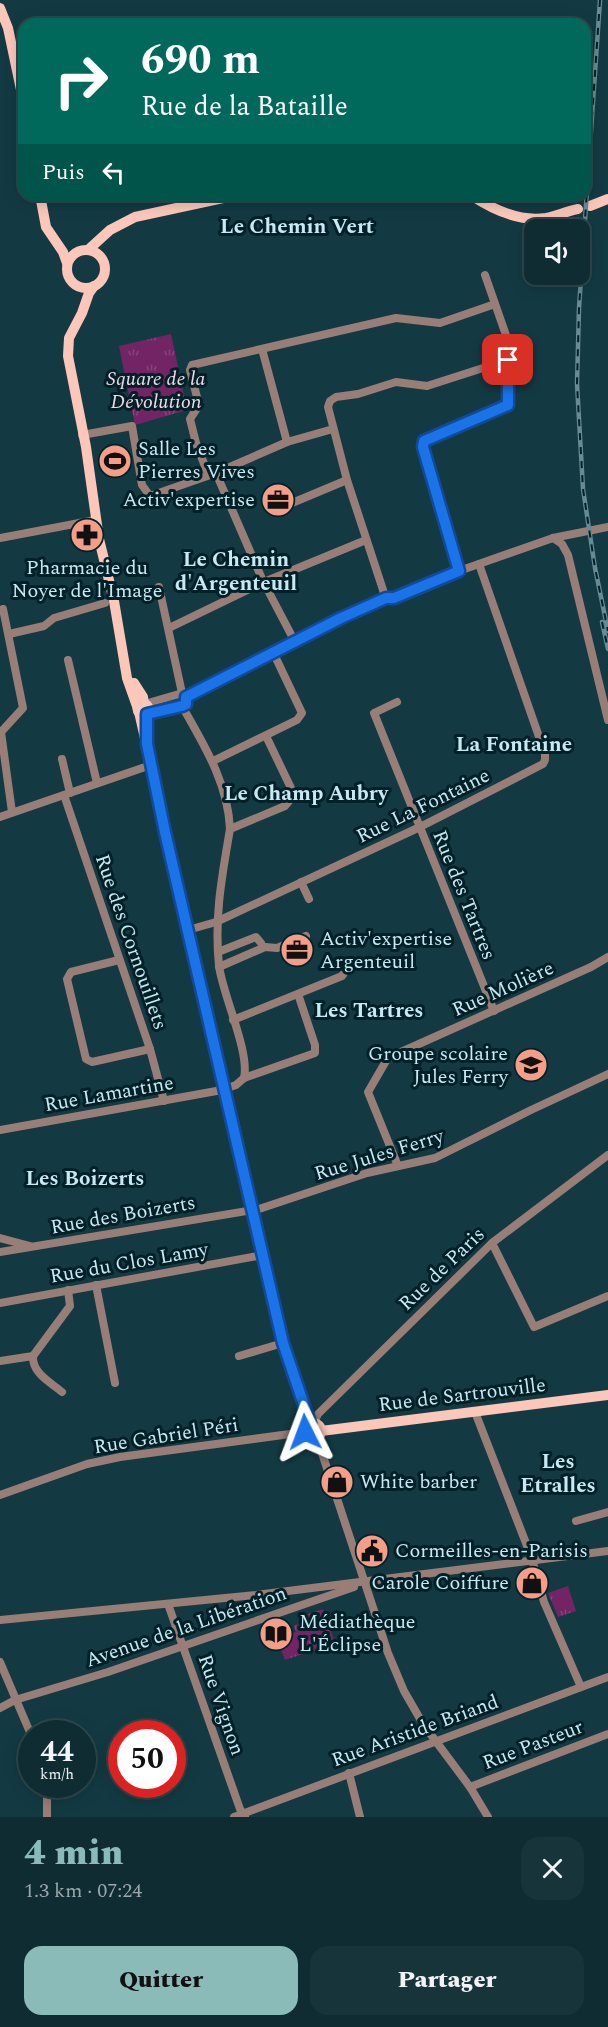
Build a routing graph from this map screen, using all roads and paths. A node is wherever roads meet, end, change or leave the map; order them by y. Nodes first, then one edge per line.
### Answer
1 (0, 8) edge
2 (18, 76) edge
3 (608, 199) edge
4 (41, 201) edge
5 (209, 201) edge
6 (480, 201) edge
7 (590, 206) dead end
8 (578, 209) dead end
9 (45, 224) junction
10 (115, 227) junction
11 (84, 250) junction
12 (103, 260) junction
13 (67, 263) junction
14 (485, 275) dead end
15 (75, 284) junction
16 (94, 286) junction
17 (495, 304) junction
18 (76, 321) junction
19 (262, 349) junction
20 (508, 360) junction
21 (333, 429) junction
22 (82, 435) junction
23 (287, 442) junction
24 (212, 473) junction
25 (347, 480) junction
26 (292, 503) dead end
27 (95, 520) junction
28 (608, 527) edge
29 (0, 538) edge
30 (554, 538) junction
31 (366, 540) junction
32 (479, 564) junction
33 (459, 571) junction
34 (264, 582) junction
35 (159, 586) dead end
36 (386, 598) junction
37 (105, 603) dead end
38 (3, 609) dead end
39 (169, 628) junction
40 (9, 634) junction
41 (295, 642) junction
42 (273, 652) junction
43 (68, 660) dead end
44 (183, 699) junction
45 (397, 702) dead end
46 (144, 710) junction
47 (608, 720) edge
48 (266, 736) junction
49 (62, 759) dead end
50 (213, 761) junction
51 (151, 765) junction
52 (97, 783) junction
53 (67, 794) junction
54 (12, 812) junction
55 (0, 818) edge
56 (420, 827) junction
57 (230, 829) junction
58 (301, 882) junction
59 (309, 898) dead end
60 (216, 922) junction
61 (188, 930) junction
62 (306, 936) dead end
63 (261, 943) dead end
64 (218, 952) junction
65 (608, 957) edge
66 (119, 960) junction
67 (219, 967) junction
68 (346, 970) dead end
69 (298, 994) junction
70 (494, 1011) junction
71 (233, 1020) junction
72 (150, 1049) junction
73 (608, 1074) edge
74 (244, 1078) junction
75 (224, 1089) junction
76 (164, 1101) junction
77 (0, 1130) edge
78 (608, 1155) edge
79 (398, 1166) junction
80 (253, 1210) junction
81 (0, 1238) edge
82 (492, 1243) junction
83 (33, 1247) junction
84 (0, 1252) edge
85 (263, 1255) junction
86 (96, 1285) junction
87 (68, 1290) junction
88 (608, 1296) edge
89 (0, 1303) edge
90 (283, 1343) junction
91 (33, 1356) junction
92 (239, 1356) dead end
93 (0, 1361) edge
94 (114, 1383) dead end
95 (62, 1392) dead end
96 (608, 1395) edge
97 (475, 1412) junction
98 (313, 1430) junction
99 (0, 1495) edge
100 (608, 1512) edge
101 (576, 1521) dead end
102 (608, 1551) edge
103 (532, 1561) junction
104 (366, 1582) junction
105 (168, 1604) junction
106 (0, 1620) edge
107 (182, 1646) junction
108 (0, 1662) edge
109 (608, 1677) edge
110 (581, 1687) junction
111 (15, 1700) junction
112 (0, 1708) edge
113 (24, 1720) edge
114 (608, 1734) edge
115 (436, 1741) junction
116 (349, 1773) junction
117 (470, 1787) junction
118 (47, 1798) edge
119 (240, 1816) edge
120 (47, 1817) edge
121 (360, 1817) edge
122 (488, 1817) edge

1 - 2 main road
3 - 7 main road
4 - 9 main road
5 - 10 main road
6 - 8 main road
9 - 11 main road
9 - 13 main road
10 - 11 main road
10 - 12 main road
11 - 12 main road
11 - 13 main road
12 - 16 main road
13 - 15 main road
14 - 17 street
15 - 16 main road
15 - 18 main road
16 - 18 main road
17 - 19 street
17 - 20 street
18 - 22 main road
19 - 23 street
19 - 24 street
20 - 21 street
20 - 33 street
21 - 23 street
21 - 25 street
22 - 24 street
22 - 27 main road
23 - 24 street
24 - 34 street
25 - 26 street
25 - 31 street
27 - 29 street
27 - 46 main road
28 - 30 street
30 - 32 street
30 - 47 street
31 - 34 street
31 - 36 street
32 - 33 street
32 - 56 street, Rue La Fontaine
33 - 36 street
34 - 39 street
34 - 41 street
35 - 39 street
36 - 41 street
37 - 40 street
38 - 40 street
39 - 44 street
40 - 54 street
41 - 42 street
42 - 44 street
42 - 48 street
43 - 52 street
44 - 46 street
44 - 50 street
45 - 56 street, Rue des Tartres
46 - 51 main road
48 - 50 street
48 - 57 street
49 - 53 street, Rue des Cornouillets
50 - 57 street
51 - 52 street
51 - 61 main road
52 - 53 street
53 - 54 street
53 - 66 street, Rue des Cornouillets
54 - 55 street
56 - 58 street, Rue La Fontaine
56 - 70 street, Rue des Tartres
57 - 60 street
58 - 59 street
58 - 60 street, Rue La Fontaine
60 - 61 street, Rue La Fontaine
60 - 64 street
61 - 75 main road
62 - 67 street
63 - 64 street
64 - 67 street
65 - 70 street, Rue Molière
66 - 72 street, Rue des Cornouillets
66 - 72 street
67 - 71 street
68 - 69 street
69 - 71 street
69 - 74 street, Rue Lamartine
70 - 79 street, Rue Molière
71 - 74 street
72 - 76 street, Rue des Cornouillets
73 - 79 street, Rue Jules Ferry
74 - 75 street, Rue Lamartine
75 - 76 street, Rue Lamartine
75 - 80 main road
76 - 77 street, Rue Lamartine
78 - 82 street, Rue de Paris
79 - 80 street, Rue Jules Ferry
80 - 83 street, Rue des Boizerts
80 - 85 main road
81 - 83 street
82 - 88 street
82 - 98 street, Rue de Paris
83 - 84 street, Rue des Boizerts
85 - 86 street, Rue du Clos Lamy
85 - 90 main road
86 - 87 street, Rue du Clos Lamy
86 - 94 street
87 - 89 street, Rue du Clos Lamy
87 - 91 street
90 - 92 street
90 - 98 main road
91 - 93 street
91 - 95 street
96 - 97 main road, Rue de Sartrouville
97 - 98 main road, Rue de Sartrouville
97 - 103 street
98 - 99 street, Rue Gabriel Péri
98 - 104 street
100 - 101 street
102 - 103 street
103 - 104 street
103 - 110 street
104 - 105 street
104 - 107 street, Avenue de la Libération
104 - 115 street
105 - 106 street
105 - 107 street, Rue Vignon
107 - 111 street, Avenue de la Libération
107 - 119 street, Rue Vignon
108 - 111 street
109 - 110 street, Rue Aristide Briand
110 - 115 street, Rue Aristide Briand
111 - 112 street, Avenue de la Libération
111 - 113 street
114 - 117 street, Rue Pasteur
115 - 116 street, Rue Aristide Briand
115 - 117 street
116 - 119 street, Rue Aristide Briand
116 - 121 street
117 - 122 street
118 - 120 street

